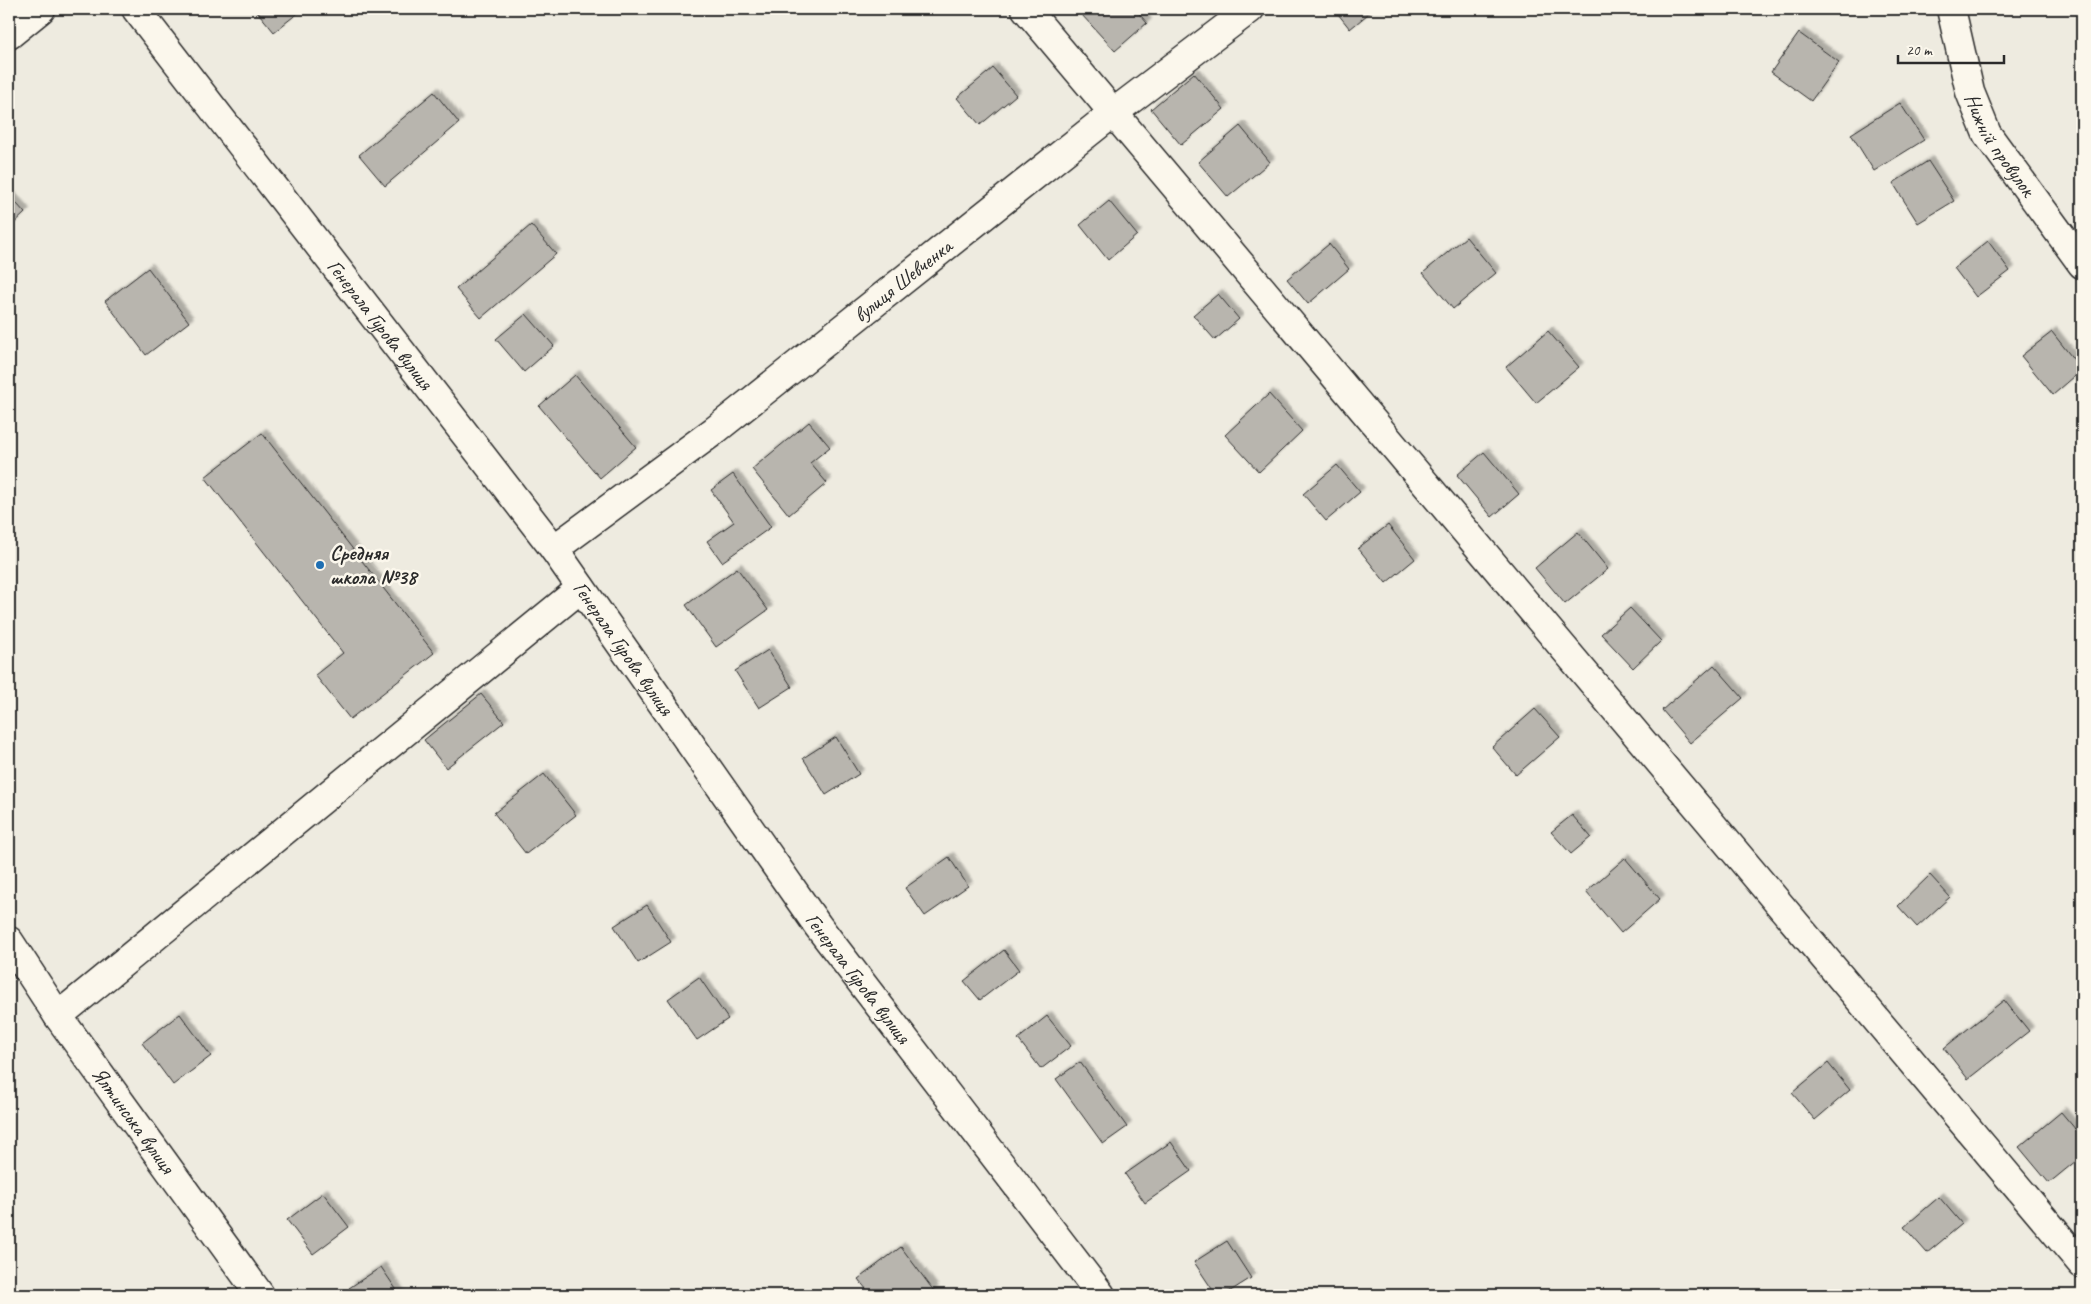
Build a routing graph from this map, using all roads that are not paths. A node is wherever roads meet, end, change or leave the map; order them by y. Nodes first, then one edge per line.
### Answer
1 (41, 9) edge
2 (136, 9) edge
3 (1026, 9) edge
4 (1250, 9) edge
5 (1951, 9) edge
6 (9, 35) edge
7 (1113, 114) junction
8 (2082, 264) edge
9 (554, 549) junction
10 (581, 588) junction
11 (9, 941) edge
12 (58, 1016) junction
13 (2082, 1264) edge
14 (260, 1295) edge
15 (1102, 1295) edge

1 - 6 street
2 - 9 street, Генерала Гурова вулиця
3 - 7 street
4 - 7 street, вулиця Шевченка
5 - 8 street, Нижній провулок
7 - 9 street, вулиця Шевченка
7 - 13 street
9 - 10 street, Генерала Гурова вулиця
10 - 12 street
10 - 15 street, Генерала Гурова вулиця
11 - 12 street, Ялтинська вулиця
12 - 14 street, Ялтинська вулиця

